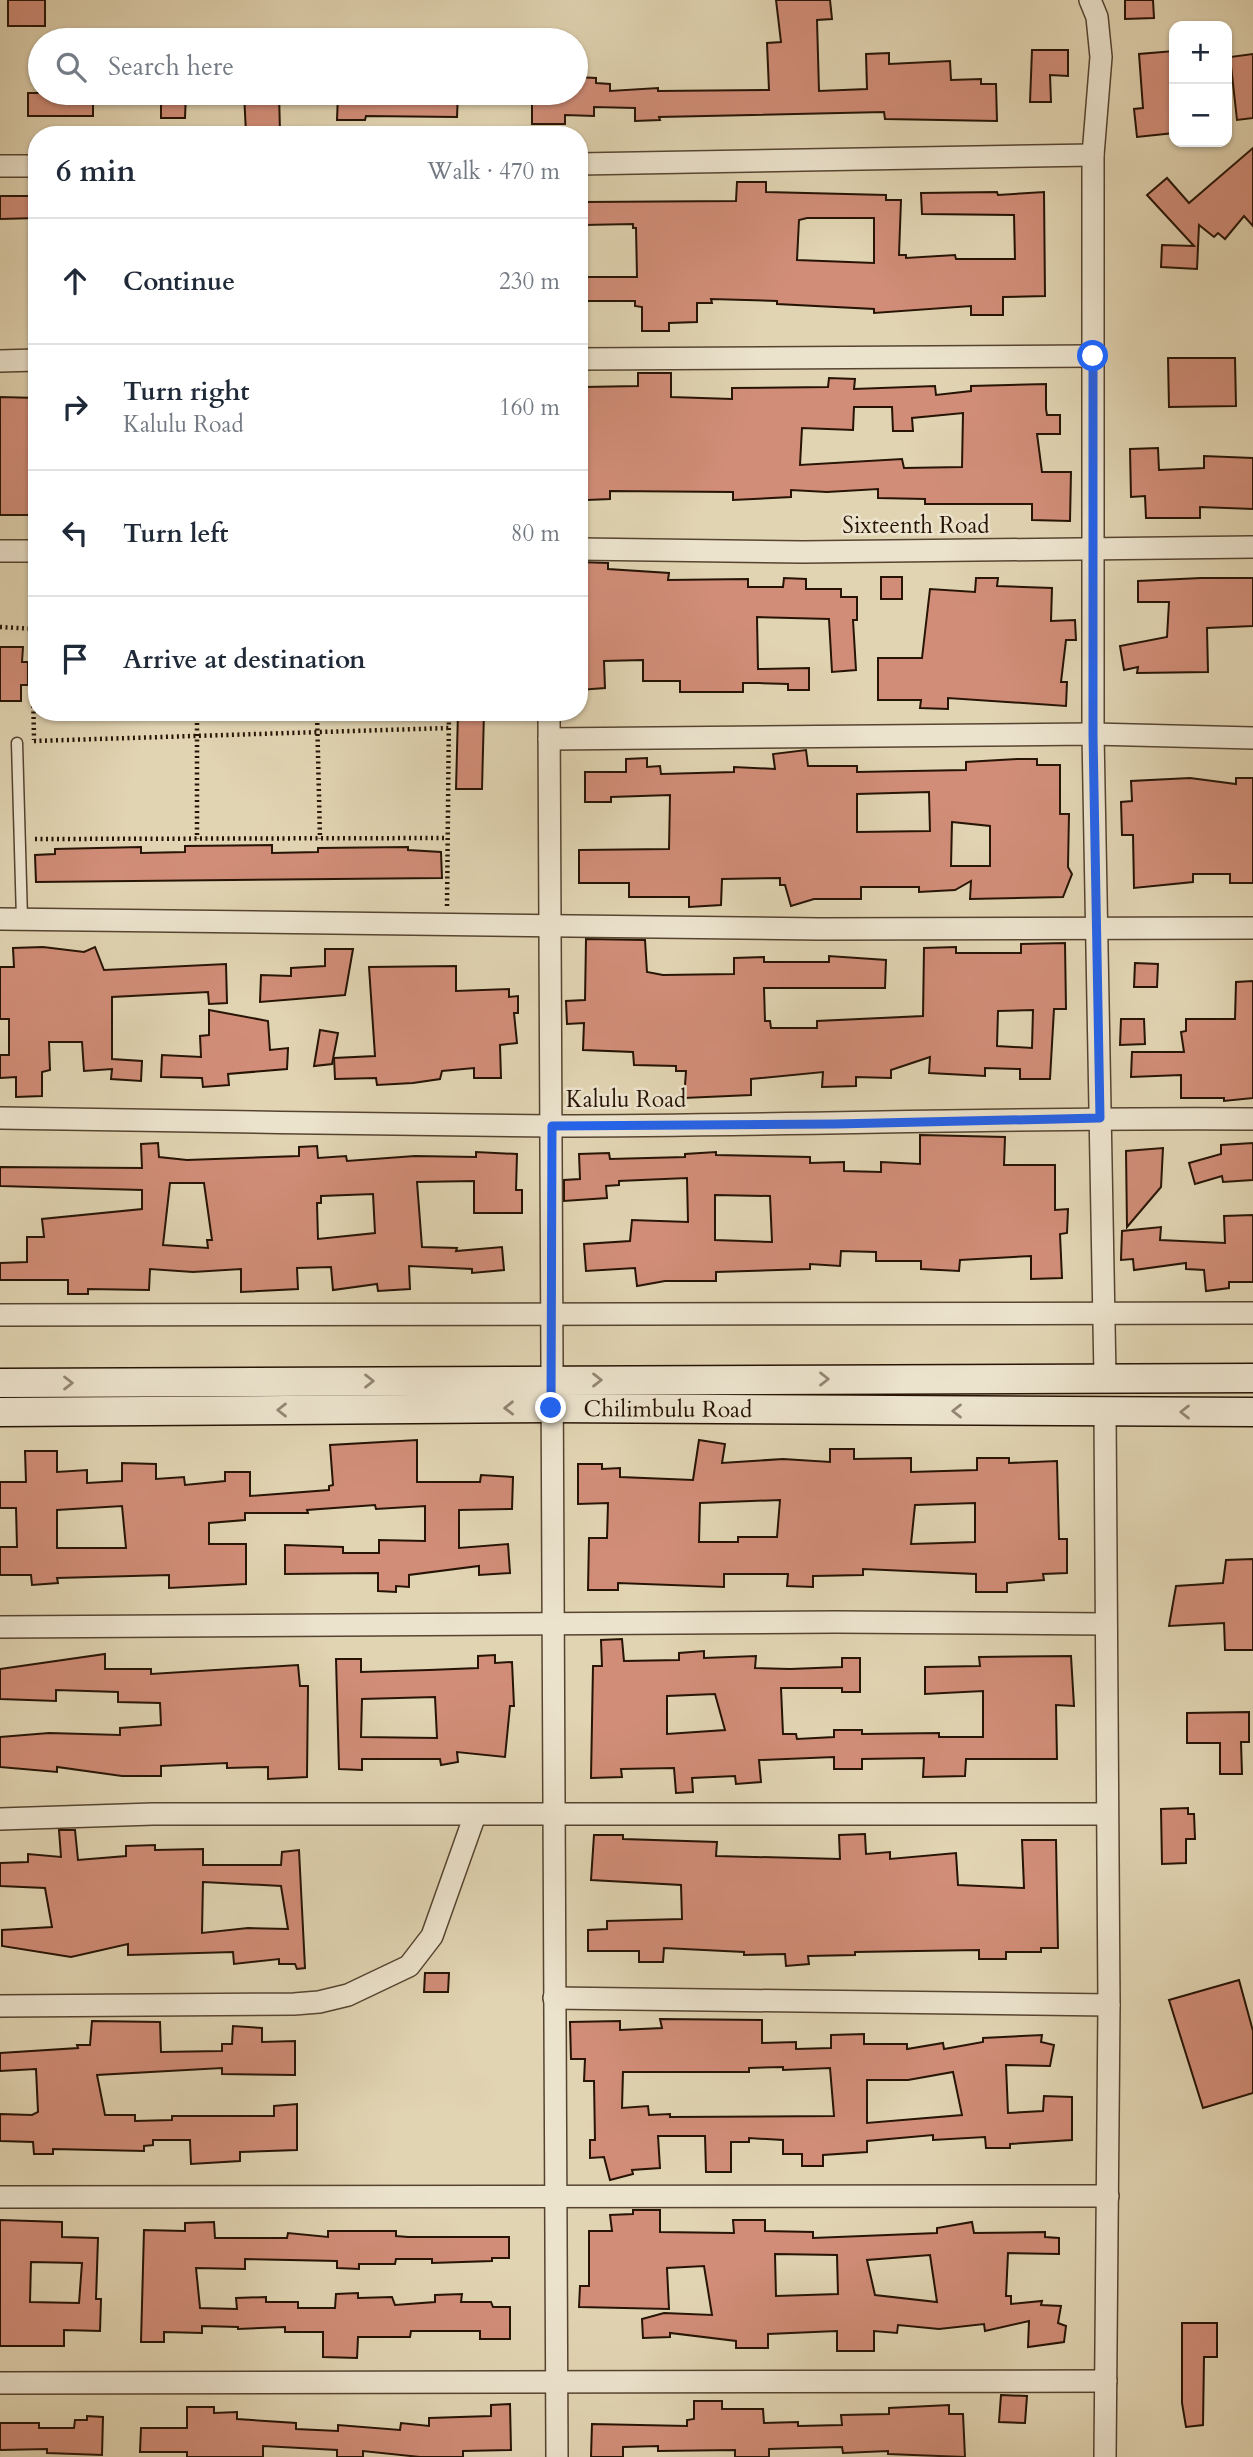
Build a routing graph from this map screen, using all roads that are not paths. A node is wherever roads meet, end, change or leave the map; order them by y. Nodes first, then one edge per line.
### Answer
1 (1090, 0) edge
2 (1093, 155) junction
3 (588, 164) edge
4 (0, 166) edge
5 (28, 166) edge
6 (1093, 356) junction
7 (588, 359) edge
8 (0, 360) edge
9 (28, 360) edge
10 (1253, 547) edge
11 (588, 549) edge
12 (1095, 550) junction
13 (0, 551) edge
14 (28, 551) edge
15 (549, 721) edge
16 (1093, 734) junction
17 (1253, 738) edge
18 (549, 739) junction
19 (17, 743) road end
20 (0, 919) edge
21 (22, 919) junction
22 (549, 926) junction
23 (1253, 928) edge
24 (1099, 929) junction
25 (0, 1118) edge
26 (1100, 1118) junction
27 (1253, 1119) edge
28 (552, 1126) junction
29 (550, 1314) junction
30 (1104, 1314) junction
31 (1253, 1314) edge
32 (0, 1315) edge
33 (1105, 1377) junction
34 (1253, 1378) edge
35 (0, 1383) edge
36 (551, 1394) junction
37 (0, 1412) edge
38 (1105, 1412) junction
39 (1253, 1412) edge
40 (1105, 1624) junction
41 (552, 1625) junction
42 (0, 1627) edge
43 (1107, 1814) junction
44 (475, 1815) junction
45 (553, 1815) junction
46 (0, 1819) edge
47 (554, 1998) junction
48 (1109, 2004) junction
49 (0, 2006) edge
50 (1108, 2196) junction
51 (0, 2197) edge
52 (554, 2197) junction
53 (556, 2380) junction
54 (1106, 2381) junction
55 (0, 2383) edge
56 (557, 2457) edge
57 (1105, 2457) edge

1 - 2 street
2 - 3 street
2 - 6 street
4 - 5 street
6 - 7 street
6 - 12 street
8 - 9 street
10 - 12 street, Sixteenth Road
11 - 12 street, Sixteenth Road
12 - 16 street
13 - 14 street
15 - 18 street
16 - 17 street
16 - 18 street
16 - 24 street
18 - 22 street
19 - 21 lane
20 - 21 street
21 - 22 street
22 - 24 street
22 - 28 street
23 - 24 street
24 - 26 street
25 - 28 street, Kalulu Road
26 - 27 street, Kalulu Road
26 - 28 street, Kalulu Road
26 - 30 street
28 - 29 street
29 - 30 street
29 - 32 street
29 - 36 street
30 - 31 street
30 - 33 street
33 - 34 main road, Chilimbulu Road
36 -> 33 main road, Chilimbulu Road
35 -> 36 main road, Chilimbulu Road
36 -> 37 main road, Chilimbulu Road
38 -> 36 main road, Chilimbulu Road
36 - 41 street
39 -> 38 main road, Chilimbulu Road
38 - 40 street
40 - 41 street
40 - 43 street
41 - 42 street
41 - 45 street
43 - 45 street
43 - 48 street
44 - 45 street
44 - 46 street
44 - 49 street
45 - 47 street
47 - 48 street
47 - 52 street
48 - 50 street
50 - 52 street
50 - 54 street
51 - 52 street
52 - 53 street
53 - 54 street
53 - 55 street
53 - 56 street
54 - 57 street

